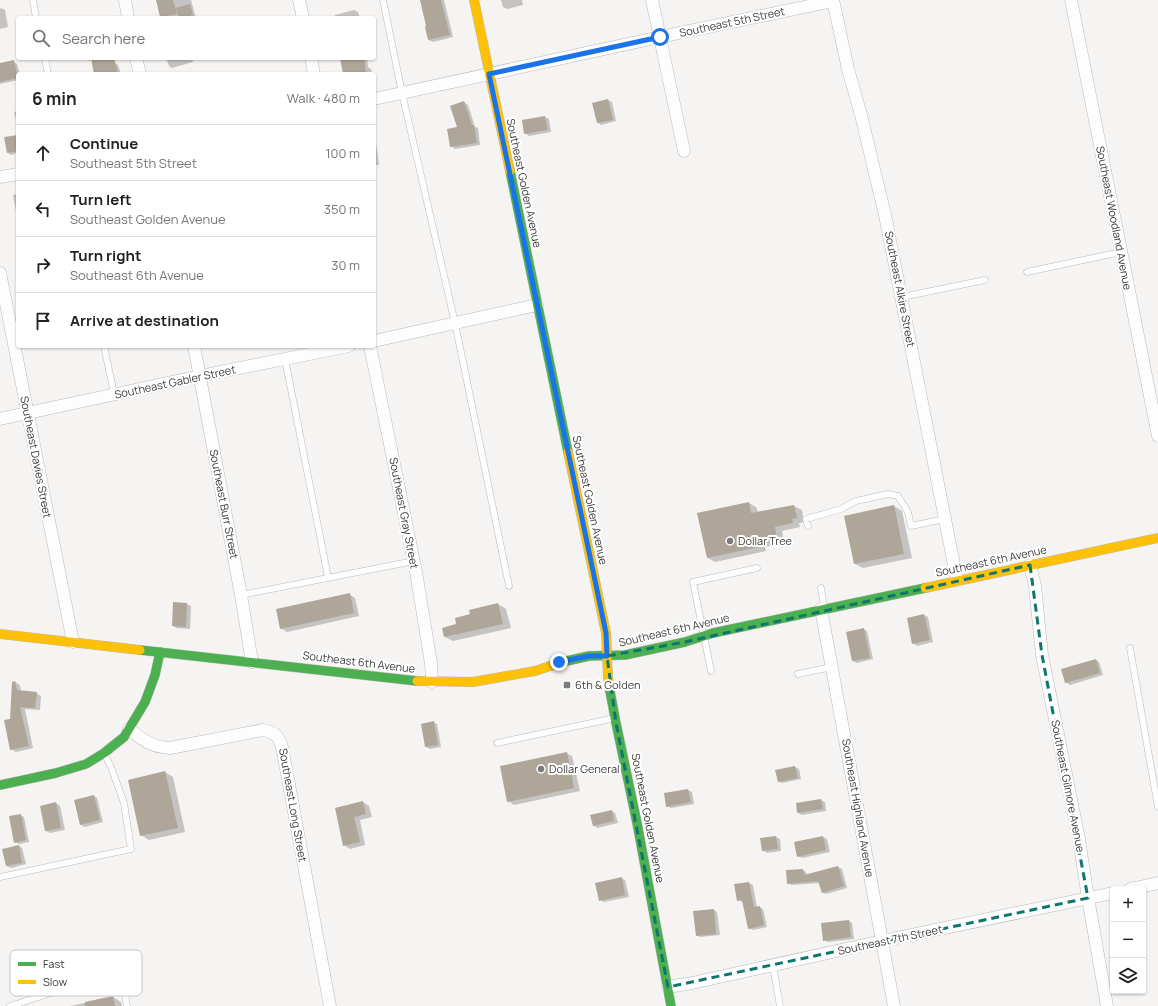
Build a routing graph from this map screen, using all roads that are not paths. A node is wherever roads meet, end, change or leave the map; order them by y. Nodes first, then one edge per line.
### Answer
1 (33, 0) edge
2 (125, 0) edge
3 (299, 0) edge
4 (383, 0) edge
5 (474, 0) edge
6 (652, 0) edge
7 (1071, 0) edge
8 (833, 1) edge
9 (36, 16) edge
10 (128, 16) edge
11 (303, 16) edge
12 (660, 37) junction
13 (45, 60) edge
14 (136, 60) edge
15 (311, 60) edge
16 (48, 72) edge
17 (140, 72) edge
18 (314, 72) edge
19 (489, 74) junction
20 (402, 93) junction
21 (376, 99) edge
22 (684, 151) dead end
23 (16, 174) edge
24 (0, 177) edge
25 (1121, 252) junction
26 (1027, 272) dead end
27 (0, 273) edge
28 (985, 280) dead end
29 (902, 298) junction
30 (537, 305) junction
31 (454, 323) junction
32 (376, 341) edge
33 (104, 348) edge
34 (194, 348) edge
35 (338, 348) edge
36 (370, 348) edge
37 (285, 358) junction
38 (200, 376) junction
39 (114, 394) junction
40 (27, 413) junction
41 (0, 418) edge
42 (1158, 436) edge
43 (945, 519) junction
44 (808, 526) dead end
45 (1158, 538) edge
46 (414, 561) junction
47 (1030, 565) junction
48 (757, 568) dead end
49 (328, 577) junction
50 (957, 580) junction
51 (509, 586) dead end
52 (821, 588) dead end
53 (241, 595) junction
54 (822, 609) junction
55 (0, 634) edge
56 (703, 636) junction
57 (73, 642) junction
58 (1130, 648) dead end
59 (160, 652) junction
60 (607, 656) junction
61 (252, 662) junction
62 (832, 667) junction
63 (710, 671) dead end
64 (798, 674) dead end
65 (432, 682) junction
66 (615, 718) junction
67 (129, 729) junction
68 (497, 743) dead end
69 (104, 753) junction
70 (0, 785) edge
71 (1158, 807) edge
72 (0, 877) edge
73 (1158, 883) edge
74 (1144, 886) edge
75 (1110, 893) edge
76 (1088, 898) junction
77 (882, 941) junction
78 (773, 965) junction
79 (668, 987) junction
80 (42, 996) edge
81 (125, 996) edge
82 (10, 1006) edge
83 (127, 1006) edge
84 (330, 1006) edge
85 (671, 1006) edge
86 (780, 1006) edge
87 (894, 1006) edge
88 (1107, 1006) edge

1 - 9 lane
2 - 10 street
3 - 11 street
4 - 20 lane
5 - 19 main road, Southeast Golden Avenue
6 - 12 street
7 - 25 street, Southeast Woodland Avenue
8 - 12 street, Southeast 5th Street
8 - 29 street, Southeast Alkire Street
12 - 19 street, Southeast 5th Street
12 - 22 street
13 - 16 lane
14 - 17 street
15 - 18 street
19 - 20 street, Southeast 5th Street
19 - 30 main road, Southeast Golden Avenue
20 - 21 street, Southeast 5th Street
20 - 31 lane
23 - 24 street
25 - 26 lane
25 - 42 street, Southeast Woodland Avenue
27 - 40 street, Southeast Davies Street
28 - 29 lane
29 - 43 street, Southeast Alkire Street
30 - 31 street
30 - 60 main road, Southeast Golden Avenue
31 - 32 street
31 - 51 lane
33 - 39 lane
34 - 38 street, Southeast Burr Street
35 - 37 street, Southeast Gabler Street
36 - 46 street, Southeast Gray Street
37 - 38 street, Southeast Gabler Street
37 - 49 lane
38 - 39 street, Southeast Gabler Street
38 - 53 street, Southeast Burr Street
39 - 40 street, Southeast Gabler Street
40 - 41 street, Southeast Gabler Street
40 - 57 street, Southeast Davies Street
43 - 44 lane
43 - 50 street, Southeast Alkire Street
45 - 47 main road, Southeast 6th Avenue
46 - 49 lane
46 - 65 street, Southeast Gray Street
47 - 50 main road, Southeast 6th Avenue
47 - 76 street, Southeast Gilmore Avenue
48 - 56 lane
49 - 53 lane
50 - 54 main road, Southeast 6th Avenue
52 - 54 lane
53 - 61 street, Southeast Burr Street
54 - 56 main road, Southeast 6th Avenue
54 - 62 street, Southeast Highland Avenue
55 - 57 main road, Southeast 6th Avenue
56 - 60 main road, Southeast 6th Avenue
56 - 63 lane
57 - 59 main road, Southeast 6th Avenue
58 - 71 lane
59 - 61 main road, Southeast 6th Avenue
59 - 67 main road
60 - 65 main road, Southeast 6th Avenue
60 - 66 main road, Southeast Golden Avenue
61 - 65 main road, Southeast 6th Avenue
62 - 64 lane
62 - 77 street, Southeast Highland Avenue
66 - 68 lane
66 - 79 main road, Southeast Golden Avenue
67 - 69 main road
67 - 84 street, Southeast Long Street
69 - 70 main road
69 - 72 lane
73 - 74 street
75 - 76 street, Southeast 7th Street
76 - 77 street, Southeast 7th Street
76 - 88 street, Southeast Gilmore Avenue
77 - 78 street, Southeast 7th Street
77 - 87 street, Southeast Highland Avenue
78 - 79 street, Southeast 7th Street
78 - 86 lane
79 - 85 main road, Southeast Golden Avenue
80 - 82 lane
81 - 83 lane

